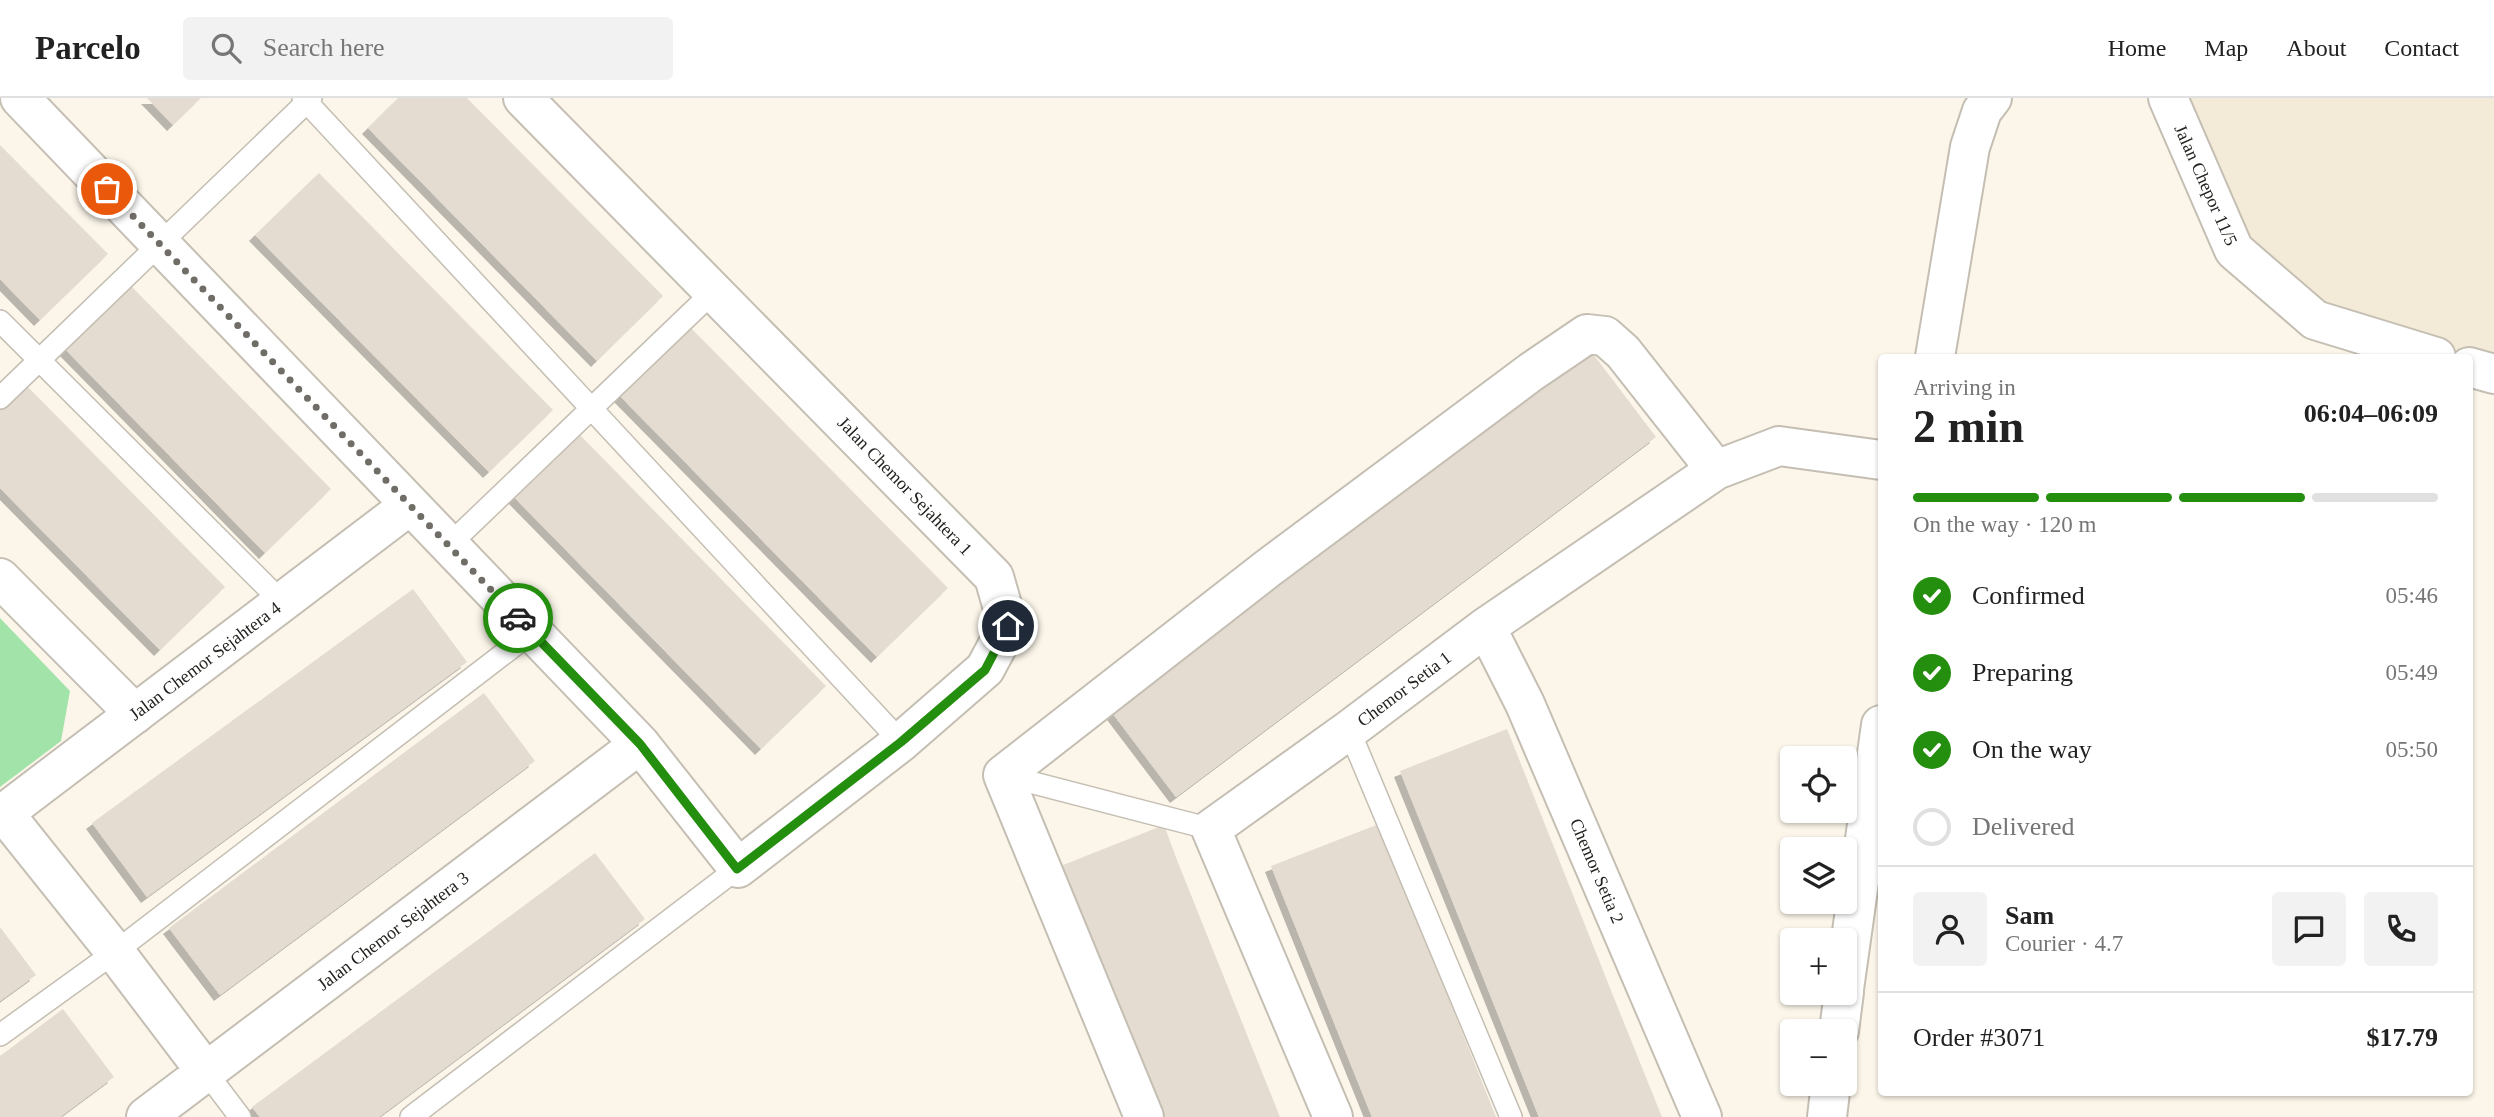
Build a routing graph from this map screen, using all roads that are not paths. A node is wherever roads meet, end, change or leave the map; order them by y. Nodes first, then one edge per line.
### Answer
1 (20, 98) edge
2 (523, 98) edge
3 (1992, 98) edge
4 (2168, 98) edge
5 (307, 99) edge
6 (160, 244) junction
7 (713, 292) junction
8 (0, 321) edge
9 (1936, 354) edge
10 (2427, 354) edge
11 (39, 360) junction
12 (2473, 368) edge
13 (2494, 374) edge
14 (0, 398) edge
15 (592, 409) junction
16 (1878, 460) edge
17 (1716, 470) junction
18 (410, 505) junction
19 (449, 545) junction
20 (0, 578) edge
21 (282, 602) junction
22 (1486, 627) junction
23 (532, 632) junction
24 (135, 714) junction
25 (1349, 730) junction
26 (901, 742) junction
27 (640, 744) junction
28 (1878, 747) edge
29 (1003, 775) junction
30 (2, 815) edge
31 (1211, 829) junction
32 (737, 869) junction
33 (1853, 928) edge
34 (116, 952) junction
35 (0, 1035) edge
36 (206, 1072) junction
37 (1829, 1096) edge
38 (146, 1117) edge
39 (240, 1117) edge
40 (411, 1117) edge
41 (1143, 1117) edge
42 (1333, 1117) edge
43 (1511, 1117) edge
44 (1702, 1117) edge
45 (1827, 1117) edge

1 - 6 street
2 - 7 street, Jalan Chemor Sejahtera 1
3 - 9 street
4 - 10 street, Jalan Chepor 11/5
5 - 6 lane
5 - 15 lane
6 - 11 lane
6 - 18 street
7 - 15 lane
7 - 26 street, Jalan Chemor Sejahtera 1
8 - 11 lane
11 - 14 lane
11 - 21 lane
12 - 13 street
15 - 19 lane
15 - 26 lane
16 - 17 street, Chemor Setia 1
17 - 22 street, Chemor Setia 1
17 - 29 street
18 - 19 street
18 - 21 street, Jalan Chemor Sejahtera 4
19 - 23 street
20 - 24 street
21 - 24 street, Jalan Chemor Sejahtera 4
22 - 25 street, Chemor Setia 1
22 - 44 street, Chemor Setia 2
23 - 27 street
23 - 34 lane
24 - 30 street, Jalan Chemor Sejahtera 4
25 - 31 street, Chemor Setia 1
25 - 43 lane
26 - 32 street, Jalan Chemor Sejahtera 1
27 - 32 street
27 - 36 street, Jalan Chemor Sejahtera 3
28 - 33 street
29 - 31 lane
29 - 41 street
30 - 34 street
31 - 42 street
32 - 40 lane
34 - 35 lane
34 - 36 street
36 - 38 street, Jalan Chemor Sejahtera 3
36 - 39 lane
37 - 45 street

